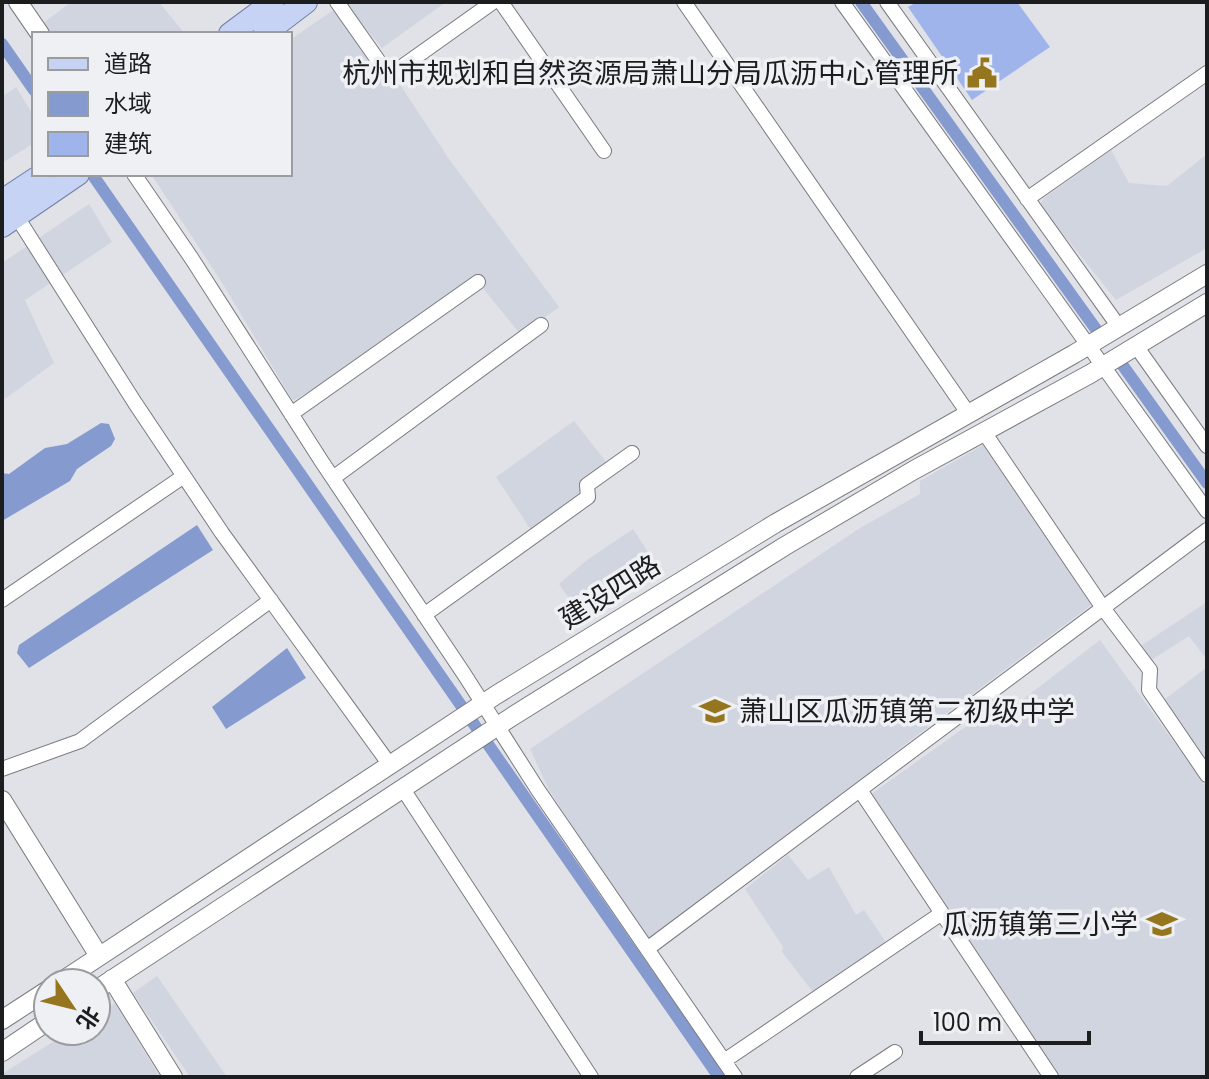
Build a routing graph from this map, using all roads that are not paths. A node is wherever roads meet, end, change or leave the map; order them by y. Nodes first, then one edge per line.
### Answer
1 (18, 2) edge
2 (273, 2) edge
3 (306, 2) edge
4 (337, 2) edge
5 (493, 2) edge
6 (501, 2) edge
7 (684, 2) edge
8 (842, 2) edge
9 (887, 2) edge
10 (39, 32) edge
11 (233, 32) edge
12 (267, 32) edge
13 (1207, 73) edge
14 (604, 151) dead end
15 (41, 176) edge
16 (74, 176) edge
17 (135, 176) edge
18 (1027, 199) junction
19 (6, 207) edge
20 (1207, 274) edge
21 (478, 282) dead end
22 (1207, 303) edge
23 (541, 325) dead end
24 (1119, 327) junction
25 (1087, 346) junction
26 (1136, 346) junction
27 (1103, 366) junction
28 (968, 413) junction
29 (291, 414) junction
30 (984, 432) junction
31 (1207, 446) edge
32 (632, 453) dead end
33 (184, 476) junction
34 (333, 478) junction
35 (1207, 511) edge
36 (1207, 530) edge
37 (2, 600) edge
38 (271, 600) junction
39 (1103, 608) junction
40 (424, 615) junction
41 (390, 765) junction
42 (2, 769) edge
43 (1207, 775) edge
44 (403, 789) junction
45 (860, 790) junction
46 (2, 800) edge
47 (942, 913) junction
48 (647, 949) junction
49 (99, 956) junction
50 (83, 967) edge
51 (112, 980) edge
52 (112, 996) edge
53 (32, 1000) edge
54 (2, 1020) edge
55 (32, 1032) edge
56 (2, 1052) edge
57 (895, 1052) dead end
58 (724, 1061) junction
59 (173, 1077) edge
60 (591, 1077) edge
61 (735, 1077) edge
62 (857, 1077) edge
63 (1051, 1077) edge

1 - 10 main road
2 - 11 main road
3 - 12 main road
4 - 5 street
6 - 14 street
7 - 28 street
8 - 25 street
9 - 18 street
13 - 18 street
15 - 19 main road
16 - 19 main road
17 - 29 street
18 - 24 street
19 - 33 street
20 - 24 main road, 建设四路
21 - 29 street
22 - 26 main road, 建设四路
23 - 34 street
24 - 25 main road, 建设四路
25 - 27 street
25 - 28 main road, 建设四路
26 - 27 main road, 建设四路
26 - 31 street
27 - 30 main road, 建设四路
27 - 35 street
28 - 41 main road, 建设四路
29 - 34 street
30 - 39 street
30 - 44 main road, 建设四路
32 - 40 street
33 - 37 street
33 - 38 street
34 - 40 street
36 - 39 street
38 - 41 street
38 - 42 street
39 - 43 street
39 - 45 street
40 - 48 street
41 - 49 main road, 建设四路
44 - 51 main road, 建设四路
44 - 60 street
45 - 47 street
45 - 48 street
46 - 49 main road
47 - 58 street
47 - 63 street
48 - 58 street
49 - 50 main road, 建设四路
52 - 59 main road
53 - 54 main road
55 - 56 main road
57 - 62 street
58 - 61 street

